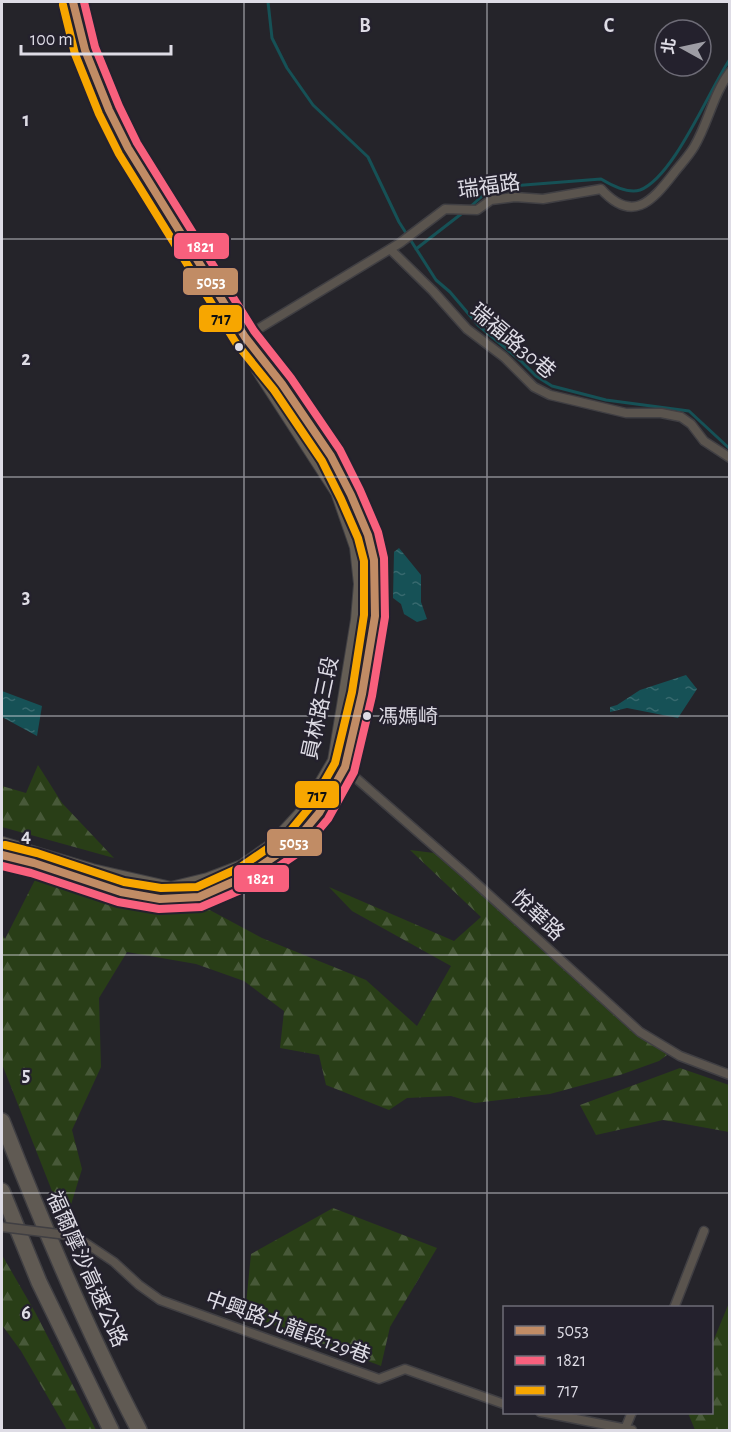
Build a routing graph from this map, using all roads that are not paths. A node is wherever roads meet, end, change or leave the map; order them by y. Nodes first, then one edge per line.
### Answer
1 (73, 2) edge
2 (729, 72) edge
3 (390, 249) junction
4 (245, 337) junction
5 (729, 458) edge
6 (340, 764) junction
7 (2, 844) edge
8 (2, 855) edge
9 (729, 1075) edge
10 (2, 1121) edge
11 (2, 1191) edge
12 (2, 1227) edge
13 (704, 1232) dead end
14 (675, 1306) edge
15 (503, 1404) edge
16 (545, 1414) edge
17 (632, 1414) edge
18 (629, 1430) edge
19 (111, 1431) edge
20 (139, 1431) edge

1 - 4 main road, 員林路三段
2 - 3 street, 瑞福路
3 - 4 street, 瑞福路
3 - 5 street, 瑞福路30巷
4 - 6 main road, 員林路三段
6 - 7 main road, 員林路三段
6 - 8 main road, 員林路三段
6 - 9 street, 悅華路
10 - 20 highway, 福爾摩沙高速公路
11 - 19 highway
12 - 15 street, 中興路九龍段129巷, bridge
13 - 14 street
16 - 18 street
17 - 18 street

